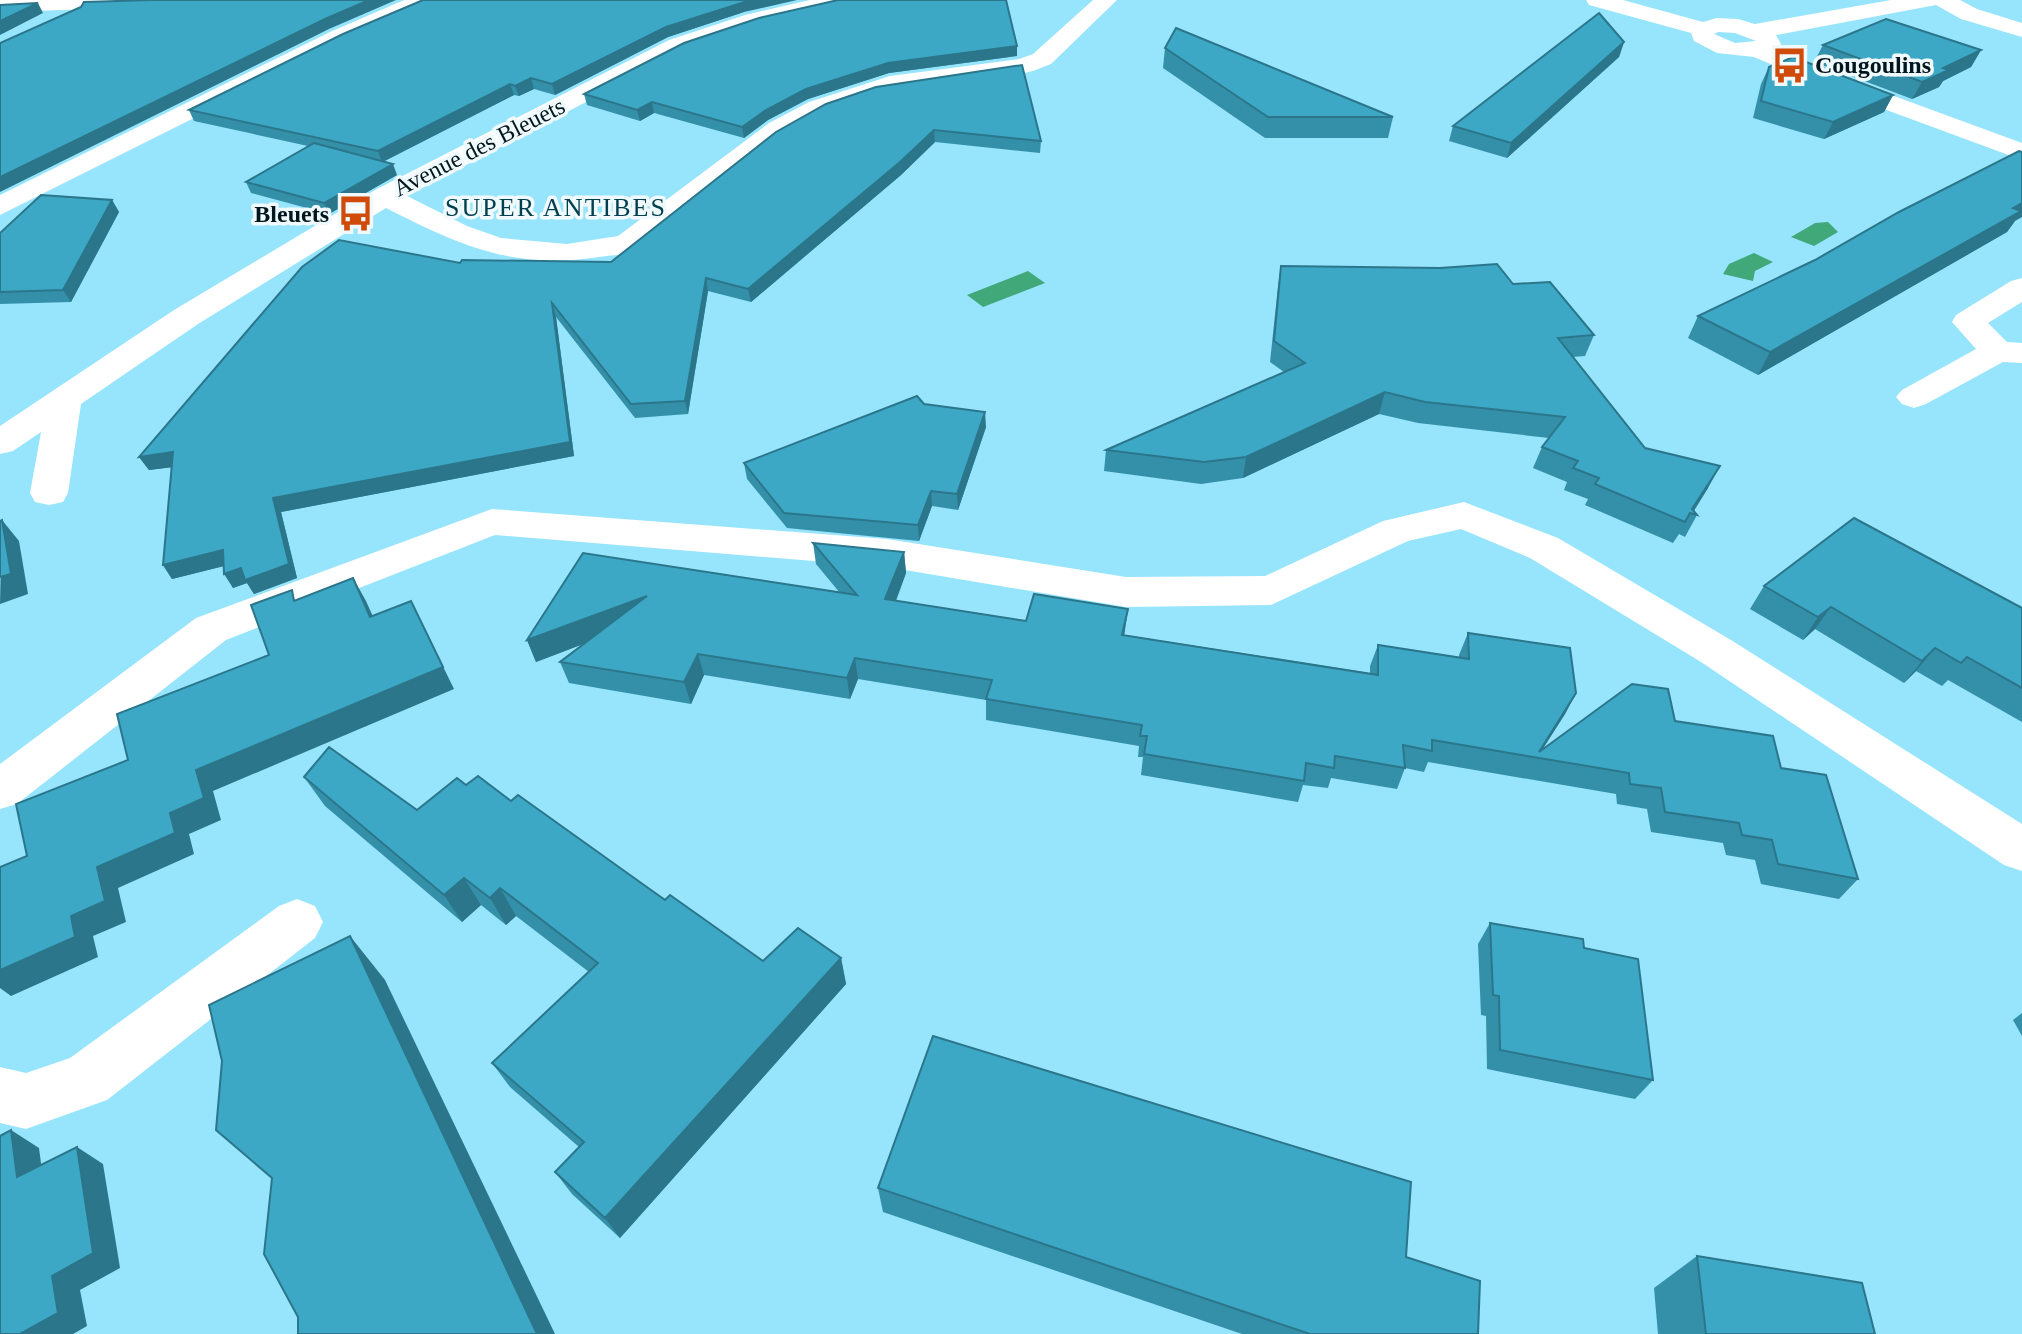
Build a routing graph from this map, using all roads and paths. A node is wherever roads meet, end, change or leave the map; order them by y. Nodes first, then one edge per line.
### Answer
1 (160, 0) edge
2 (423, 0) edge
3 (839, 0) edge
4 (1106, 0) edge
5 (1597, 0) edge
6 (1929, 0) edge
7 (1943, 0) edge
8 (118, 1) edge
9 (85, 3) junction
10 (0, 5) edge
11 (37, 29) edge
12 (2022, 30) edge
13 (1757, 40) junction
14 (2022, 152) edge
15 (385, 196) junction
16 (3, 203) edge
17 (2022, 288) edge
18 (2009, 352) edge
19 (1914, 397) dead end
20 (64, 401) junction
21 (0, 443) edge
22 (49, 493) dead end
23 (0, 790) edge
24 (2022, 850) edge
25 (297, 922) dead end
26 (0, 1095) edge

1 - 8 street
2 - 16 street
3 - 15 street, Avenue des Bleuets
4 - 15 street
5 - 13 street
6 - 13 street
7 - 12 street
8 - 9 street
9 - 10 street
9 - 11 street
13 - 14 street
15 - 20 street, Avenue des Bleuets
17 - 18 street
18 - 19 street
20 - 21 street, Avenue des Bleuets
20 - 22 street
23 - 24 street
25 - 26 street

